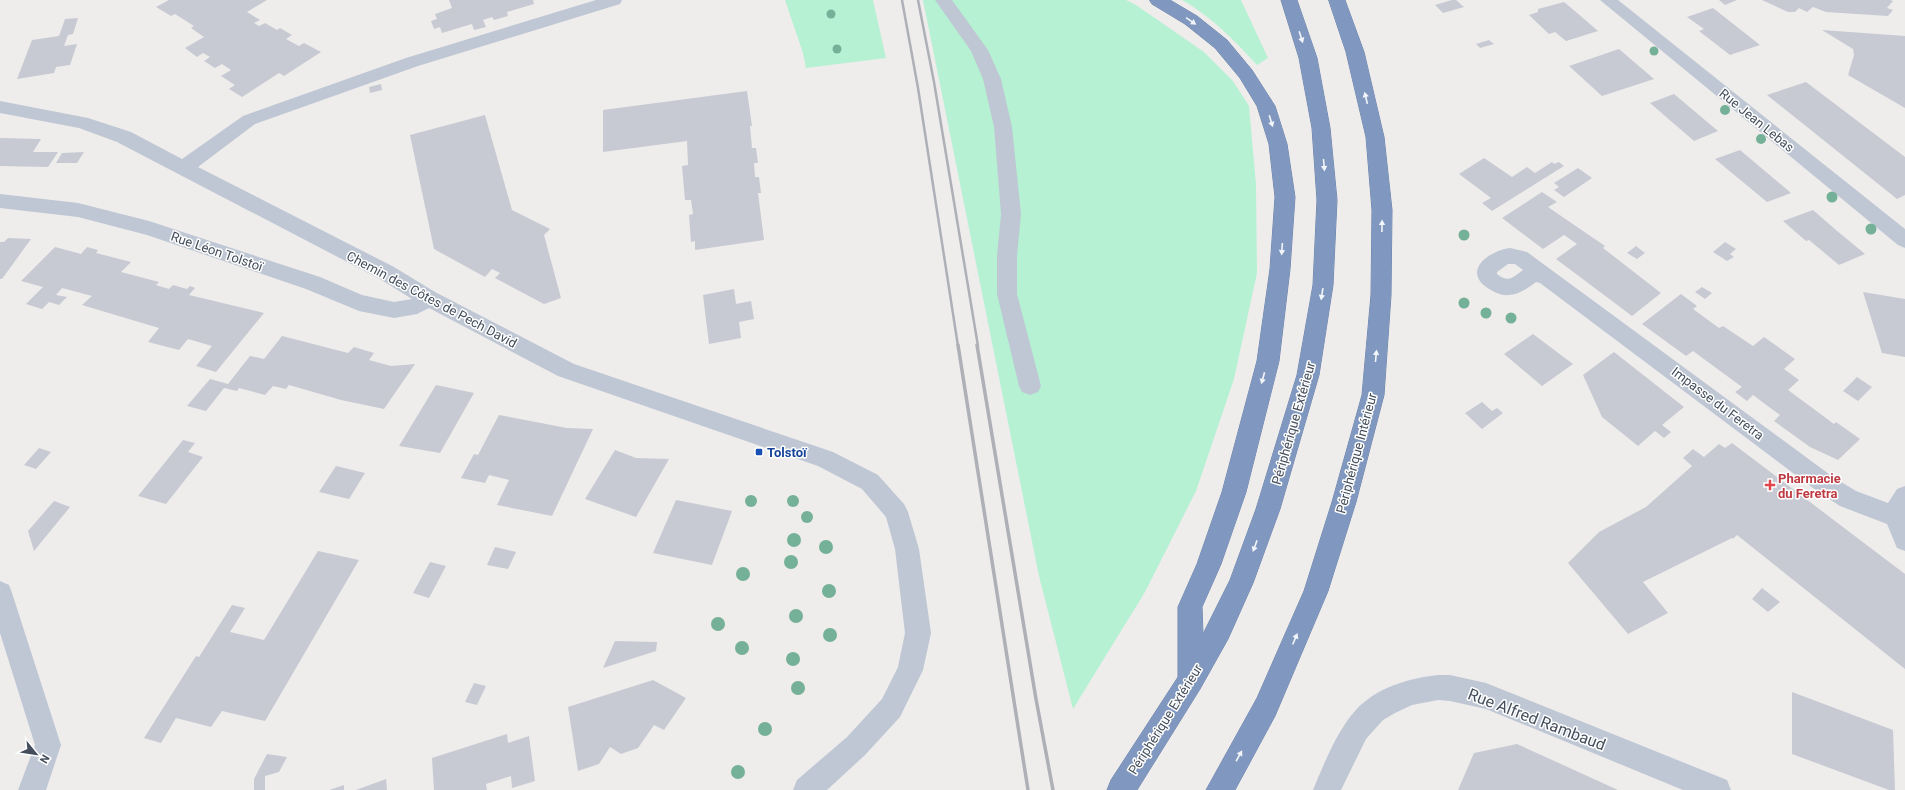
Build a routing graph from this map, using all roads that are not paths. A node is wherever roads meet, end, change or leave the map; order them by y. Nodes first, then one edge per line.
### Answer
1 (614, 0) edge
2 (942, 0) edge
3 (1158, 0) edge
4 (1289, 0) edge
5 (1337, 0) edge
6 (1608, 0) edge
7 (0, 107) edge
8 (183, 168) junction
9 (0, 201) edge
10 (1905, 240) edge
11 (1545, 276) dead end
12 (428, 298) junction
13 (1030, 386) dead end
14 (1901, 506) edge
15 (1905, 540) edge
16 (0, 593) edge
17 (1191, 680) junction
18 (32, 790) edge
19 (807, 790) edge
20 (1121, 790) edge
21 (1220, 790) edge
22 (1328, 790) edge
23 (1717, 790) edge

1 - 8 street
2 - 13 street
3 -> 17 highway
4 -> 17 highway, Périphérique Extérieur
21 -> 5 highway, Périphérique Intérieur
6 - 10 street, Rue Jean Lebas
7 - 8 street, Chemin des Côtes de Pech David
8 - 12 street, Chemin des Côtes de Pech David
9 - 12 street, Rue Léon Tolstoï
11 - 14 street, Impasse du Feretra
12 - 19 street, Chemin des Côtes de Pech David
14 - 15 street
16 - 18 street
17 - 20 highway, Périphérique Extérieur
22 - 23 street, Rue Alfred Rambaud

